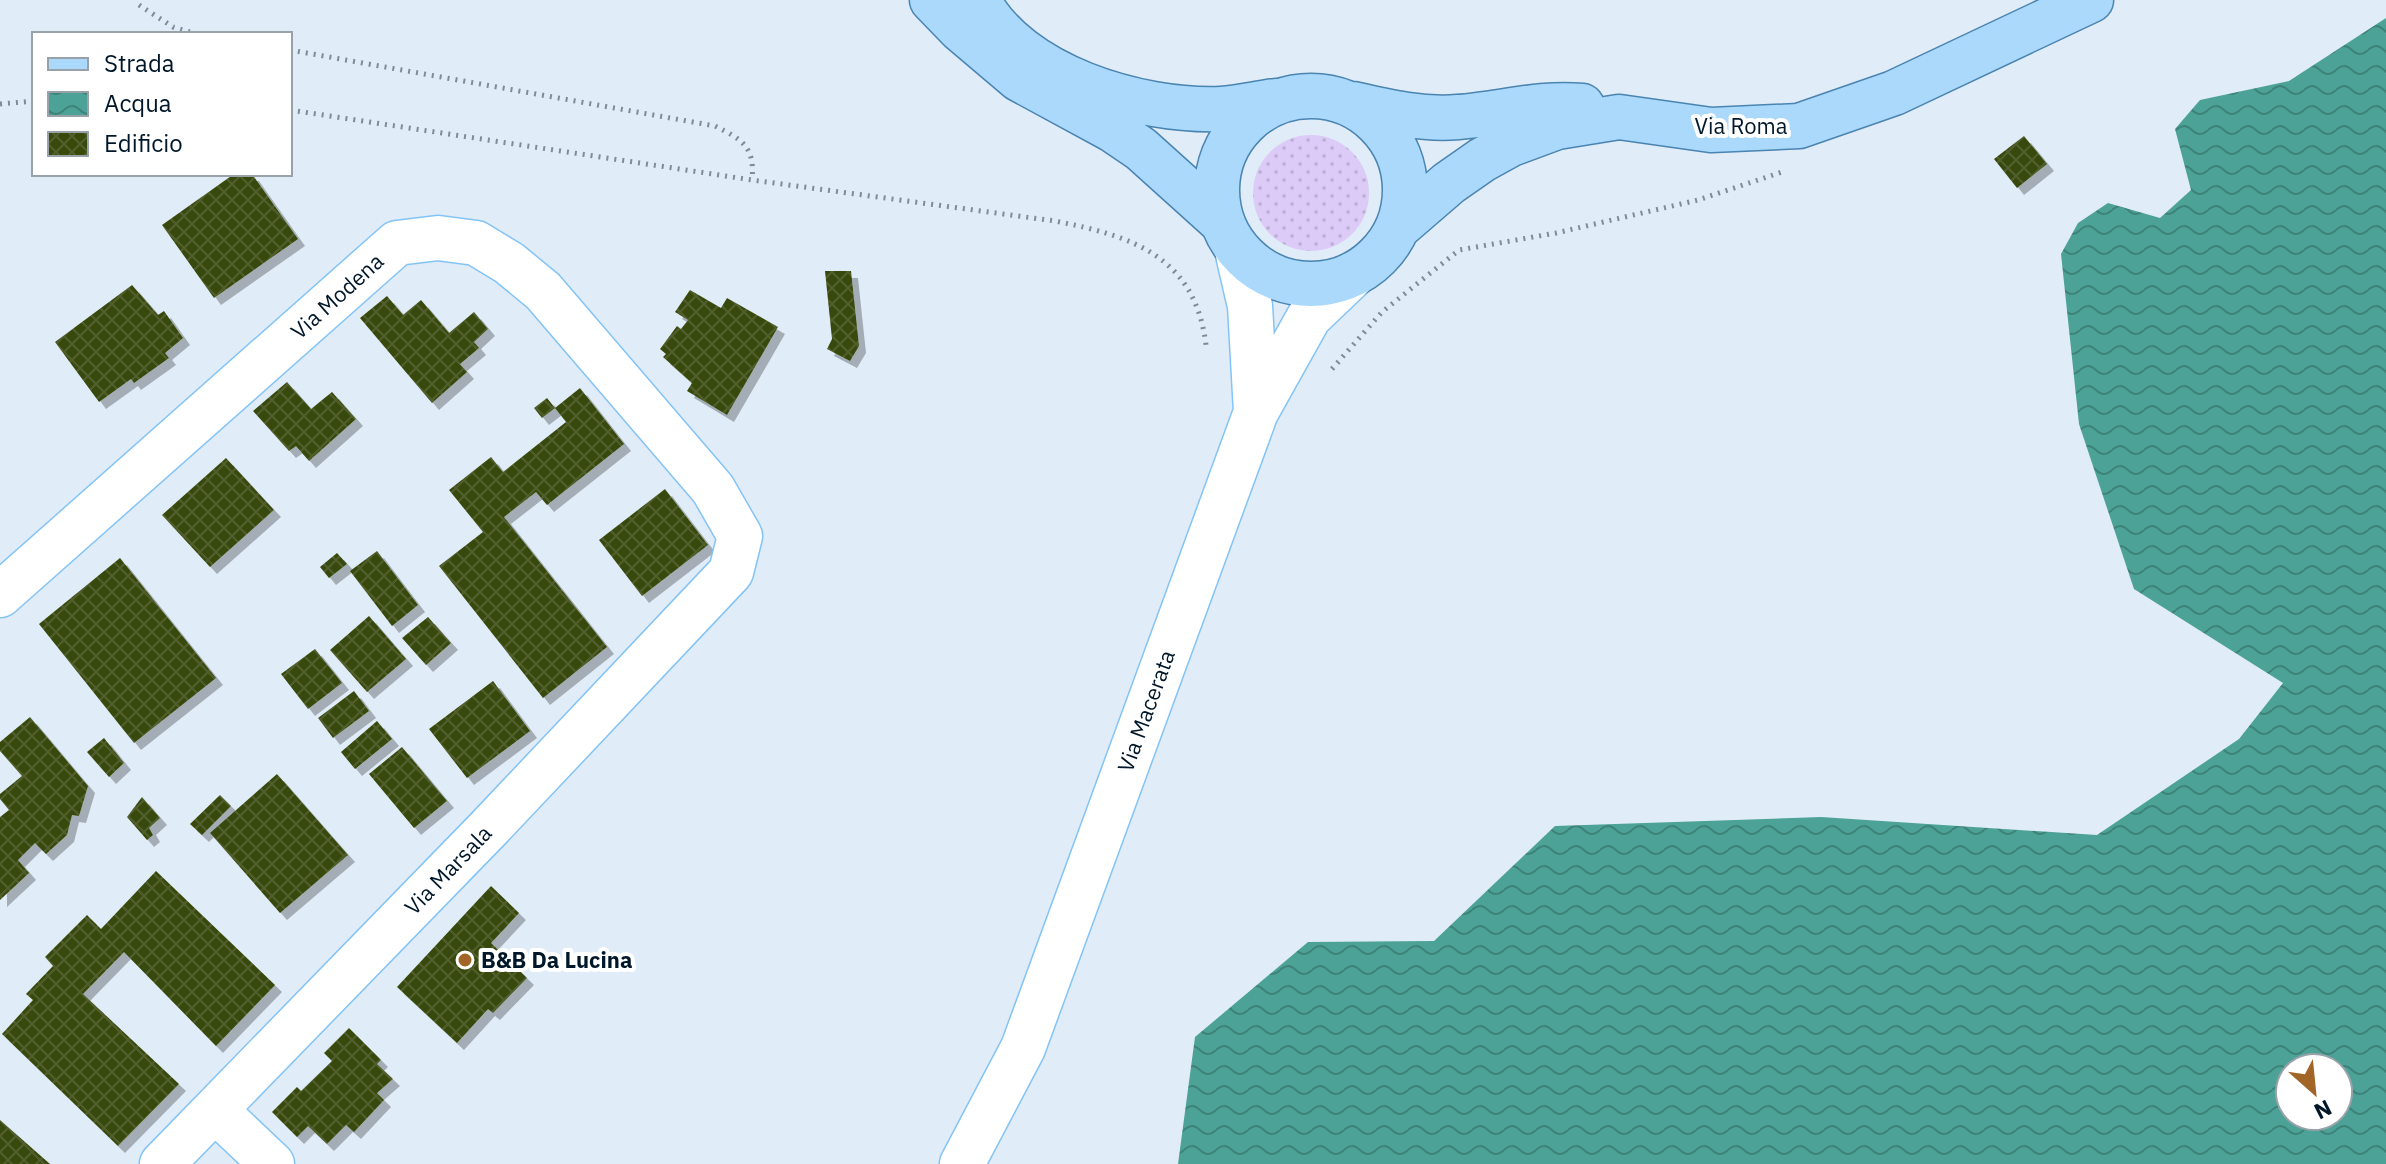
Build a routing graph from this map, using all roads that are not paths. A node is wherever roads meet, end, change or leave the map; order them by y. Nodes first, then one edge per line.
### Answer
1 (932, 0) edge
2 (978, 0) edge
3 (2091, 0) edge
4 (1282, 100) junction
5 (1339, 100) junction
6 (1619, 117) junction
7 (1398, 227) junction
8 (1229, 236) junction
9 (1354, 274) junction
10 (1256, 412) junction
11 (731, 572) joint
12 (0, 595) edge
13 (215, 1110) junction
14 (162, 1164) edge
15 (272, 1164) edge
16 (962, 1164) edge

1 - 8 main road
2 - 4 main road
3 - 6 main road, Via Roma
4 - 5 main road
4 - 8 main road
5 - 6 main road
5 - 7 main road
6 - 7 main road, Via Roma
7 - 9 main road
8 - 9 main road
8 - 10 street
9 - 10 street, Via Macerata
10 - 16 street, Via Macerata
11 - 12 street, Via Modena
11 - 13 street, Via Marsala
13 - 14 street, Via Marsala
13 - 15 street

